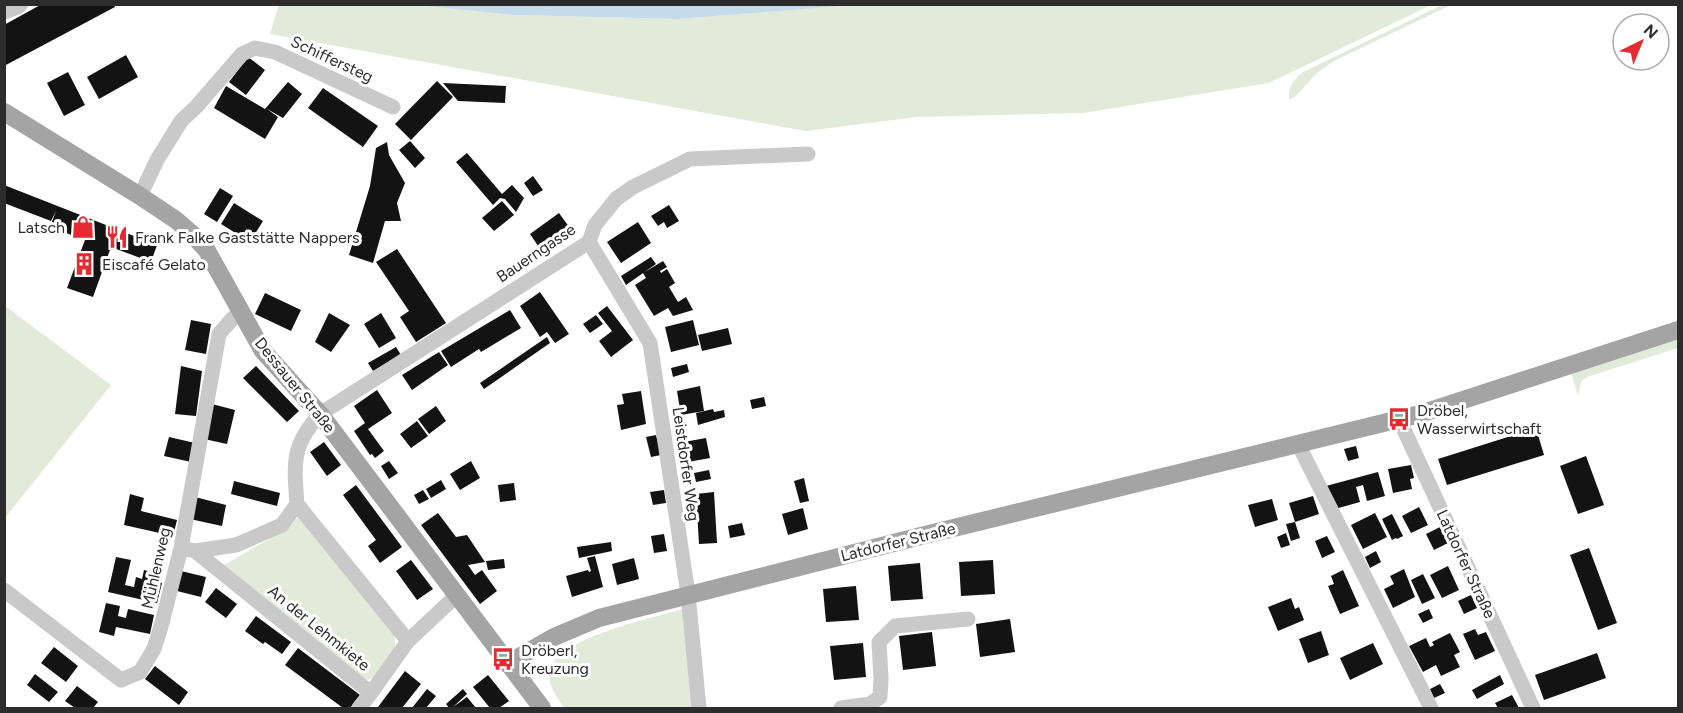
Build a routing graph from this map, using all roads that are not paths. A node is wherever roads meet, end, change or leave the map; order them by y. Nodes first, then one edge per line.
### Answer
1 (21, 4) edge
2 (4, 12) edge
3 (393, 107) dead end
4 (4, 112) edge
5 (808, 154) dead end
6 (140, 196) junction
7 (589, 242) junction
8 (241, 314) junction
9 (1678, 330) edge
10 (320, 414) junction
11 (1399, 420) junction
12 (1298, 444) junction
13 (297, 504) junction
14 (188, 549) junction
15 (4, 590) edge
16 (688, 594) junction
17 (456, 596) junction
18 (968, 619) dead end
19 (408, 641) junction
20 (507, 664) junction
21 (371, 693) junction
22 (359, 708) edge
23 (542, 708) edge
24 (699, 708) edge
25 (841, 708) edge
26 (1431, 708) edge
27 (1533, 708) edge

1 - 2 street
3 - 6 street, Schiffersteg
4 - 6 main road, Dessauer Straße
5 - 7 street, Bauerngasse
6 - 8 main road, Dessauer Straße
7 - 10 street, Bauerngasse
7 - 16 street, Leistdorfer Weg
8 - 10 main road, Dessauer Straße
8 - 14 street, Mühlenweg
9 - 11 main road, Latdorfer Straße
10 - 13 street
10 - 17 main road, Dessauer Straße
11 - 12 main road, Latdorfer Straße
11 - 27 street, Latdorfer Straße
12 - 16 main road, Latdorfer Straße
12 - 26 street
13 - 14 street
13 - 19 street
14 - 15 street, Mühlenweg
14 - 21 street, An der Lehmkiete
16 - 20 main road, Latdorfer Straße
16 - 24 street, Leistdorfer Weg
17 - 19 street, An der Lehmkiete
17 - 20 main road, Dessauer Straße
18 - 25 street
19 - 21 street, An der Lehmkiete
20 - 23 main road, Dessauer Straße
21 - 22 street

